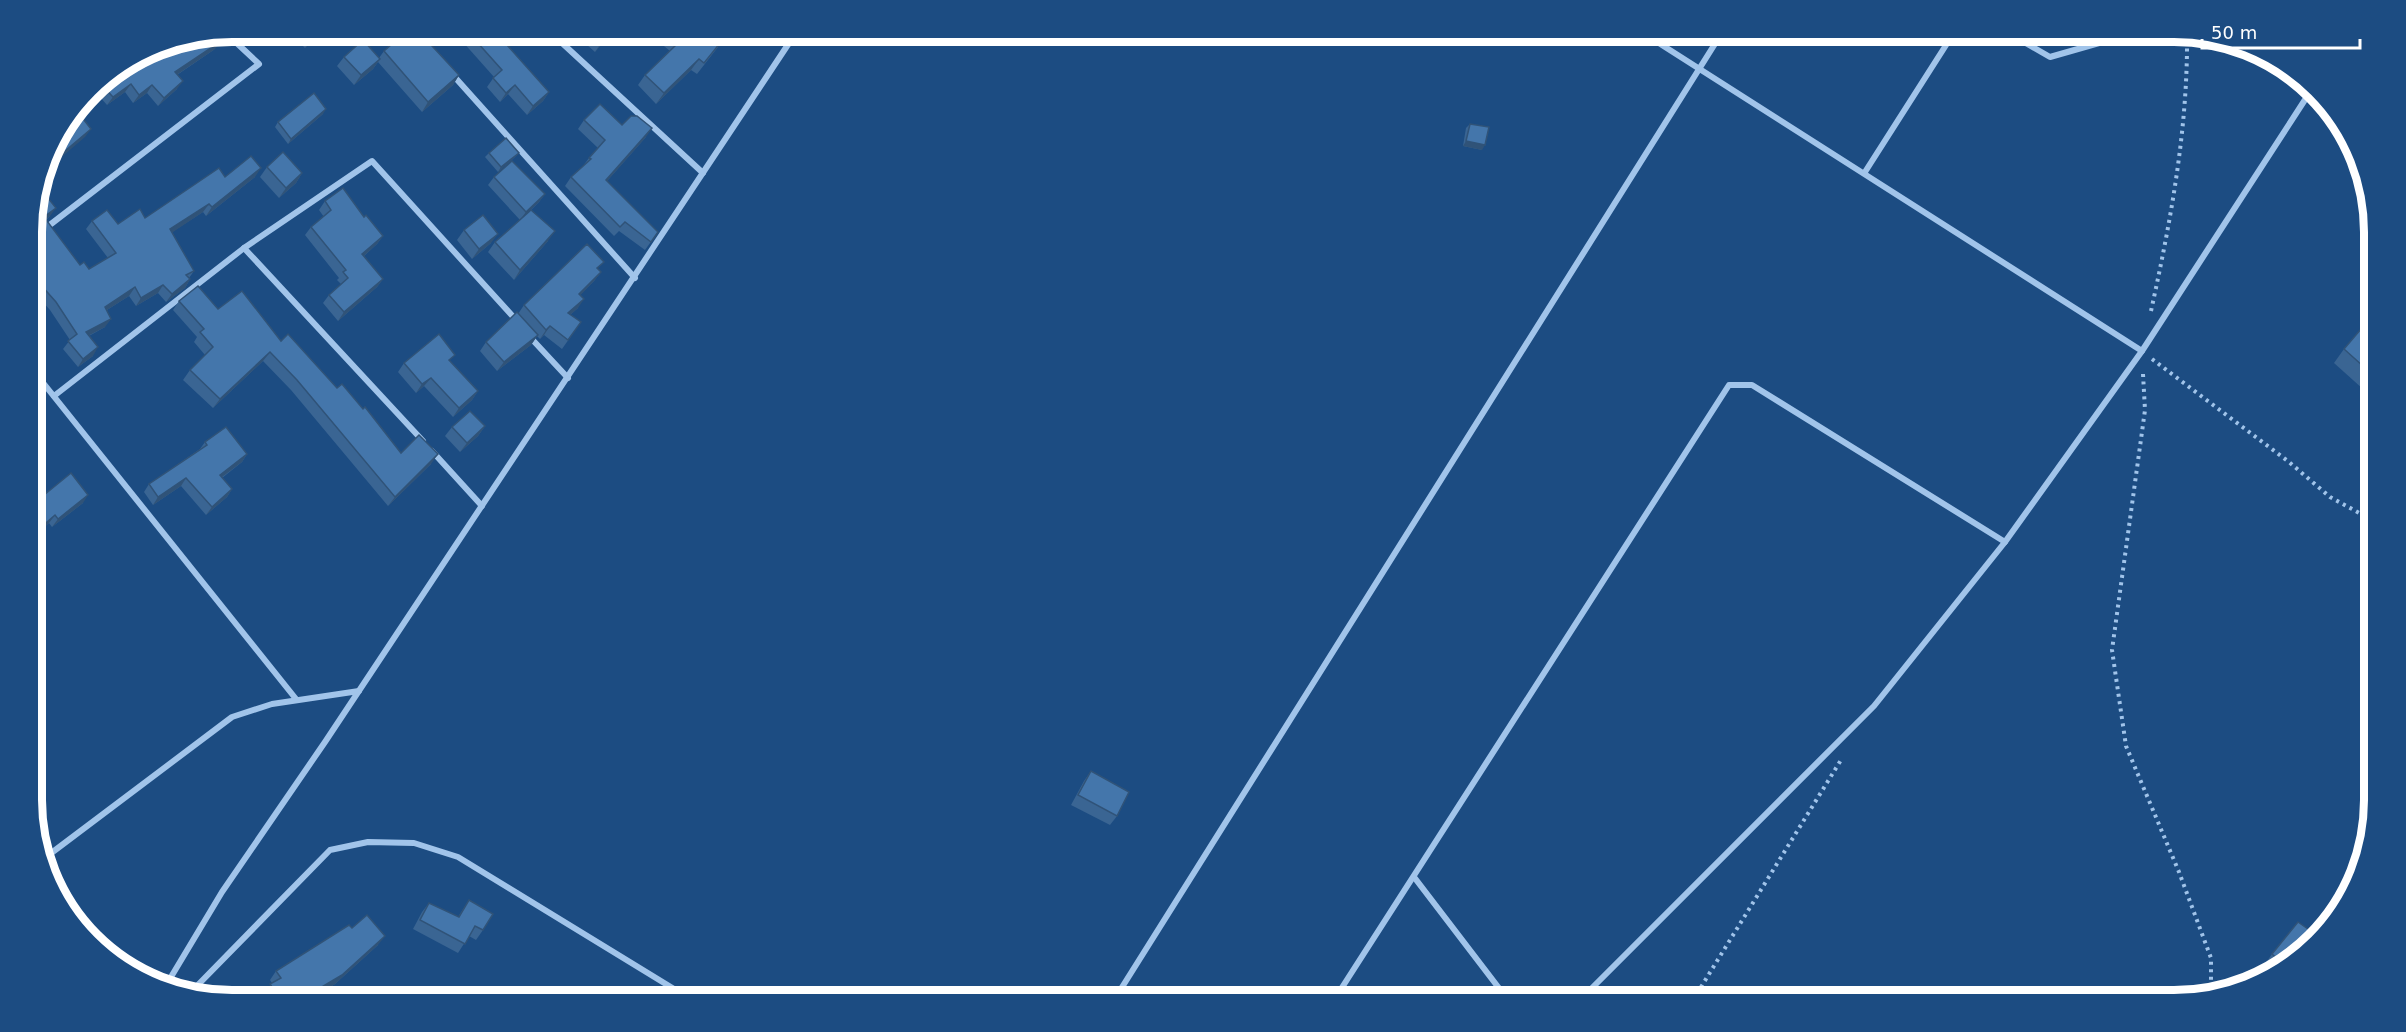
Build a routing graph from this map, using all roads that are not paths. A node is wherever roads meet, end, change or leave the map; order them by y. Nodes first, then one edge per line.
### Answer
1 (236, 42) edge
2 (560, 42) edge
3 (790, 42) edge
4 (1656, 42) edge
5 (1716, 42) edge
6 (1949, 42) edge
7 (2023, 42) edge
8 (2102, 42) edge
9 (445, 67) edge
10 (1699, 68) junction
11 (2307, 97) edge
12 (1865, 172) junction
13 (703, 173) junction
14 (51, 224) edge
15 (244, 248) junction
16 (635, 278) junction
17 (2142, 351) junction
18 (568, 378) junction
19 (42, 381) edge
20 (54, 396) junction
21 (482, 506) junction
22 (2005, 542) junction
23 (359, 691) junction
24 (296, 699) junction
25 (49, 853) edge
26 (1414, 877) junction
27 (170, 980) edge
28 (197, 986) edge
29 (676, 990) edge
30 (1120, 990) edge
31 (1341, 990) edge
32 (1500, 990) edge
33 (1590, 990) edge

1 - 14 street
2 - 13 street
3 - 13 street
4 - 10 street
5 - 10 street
6 - 12 street
7 - 8 street
9 - 16 street
10 - 12 street
10 - 30 street
11 - 17 street
12 - 17 street
13 - 16 street
15 - 18 street
15 - 20 street
15 - 21 street
16 - 18 street
17 - 22 street
18 - 21 street
19 - 20 street
20 - 24 street
21 - 23 street
22 - 26 street
22 - 33 street
23 - 24 street
23 - 27 street
24 - 25 street
26 - 31 street
26 - 32 street
28 - 29 street

